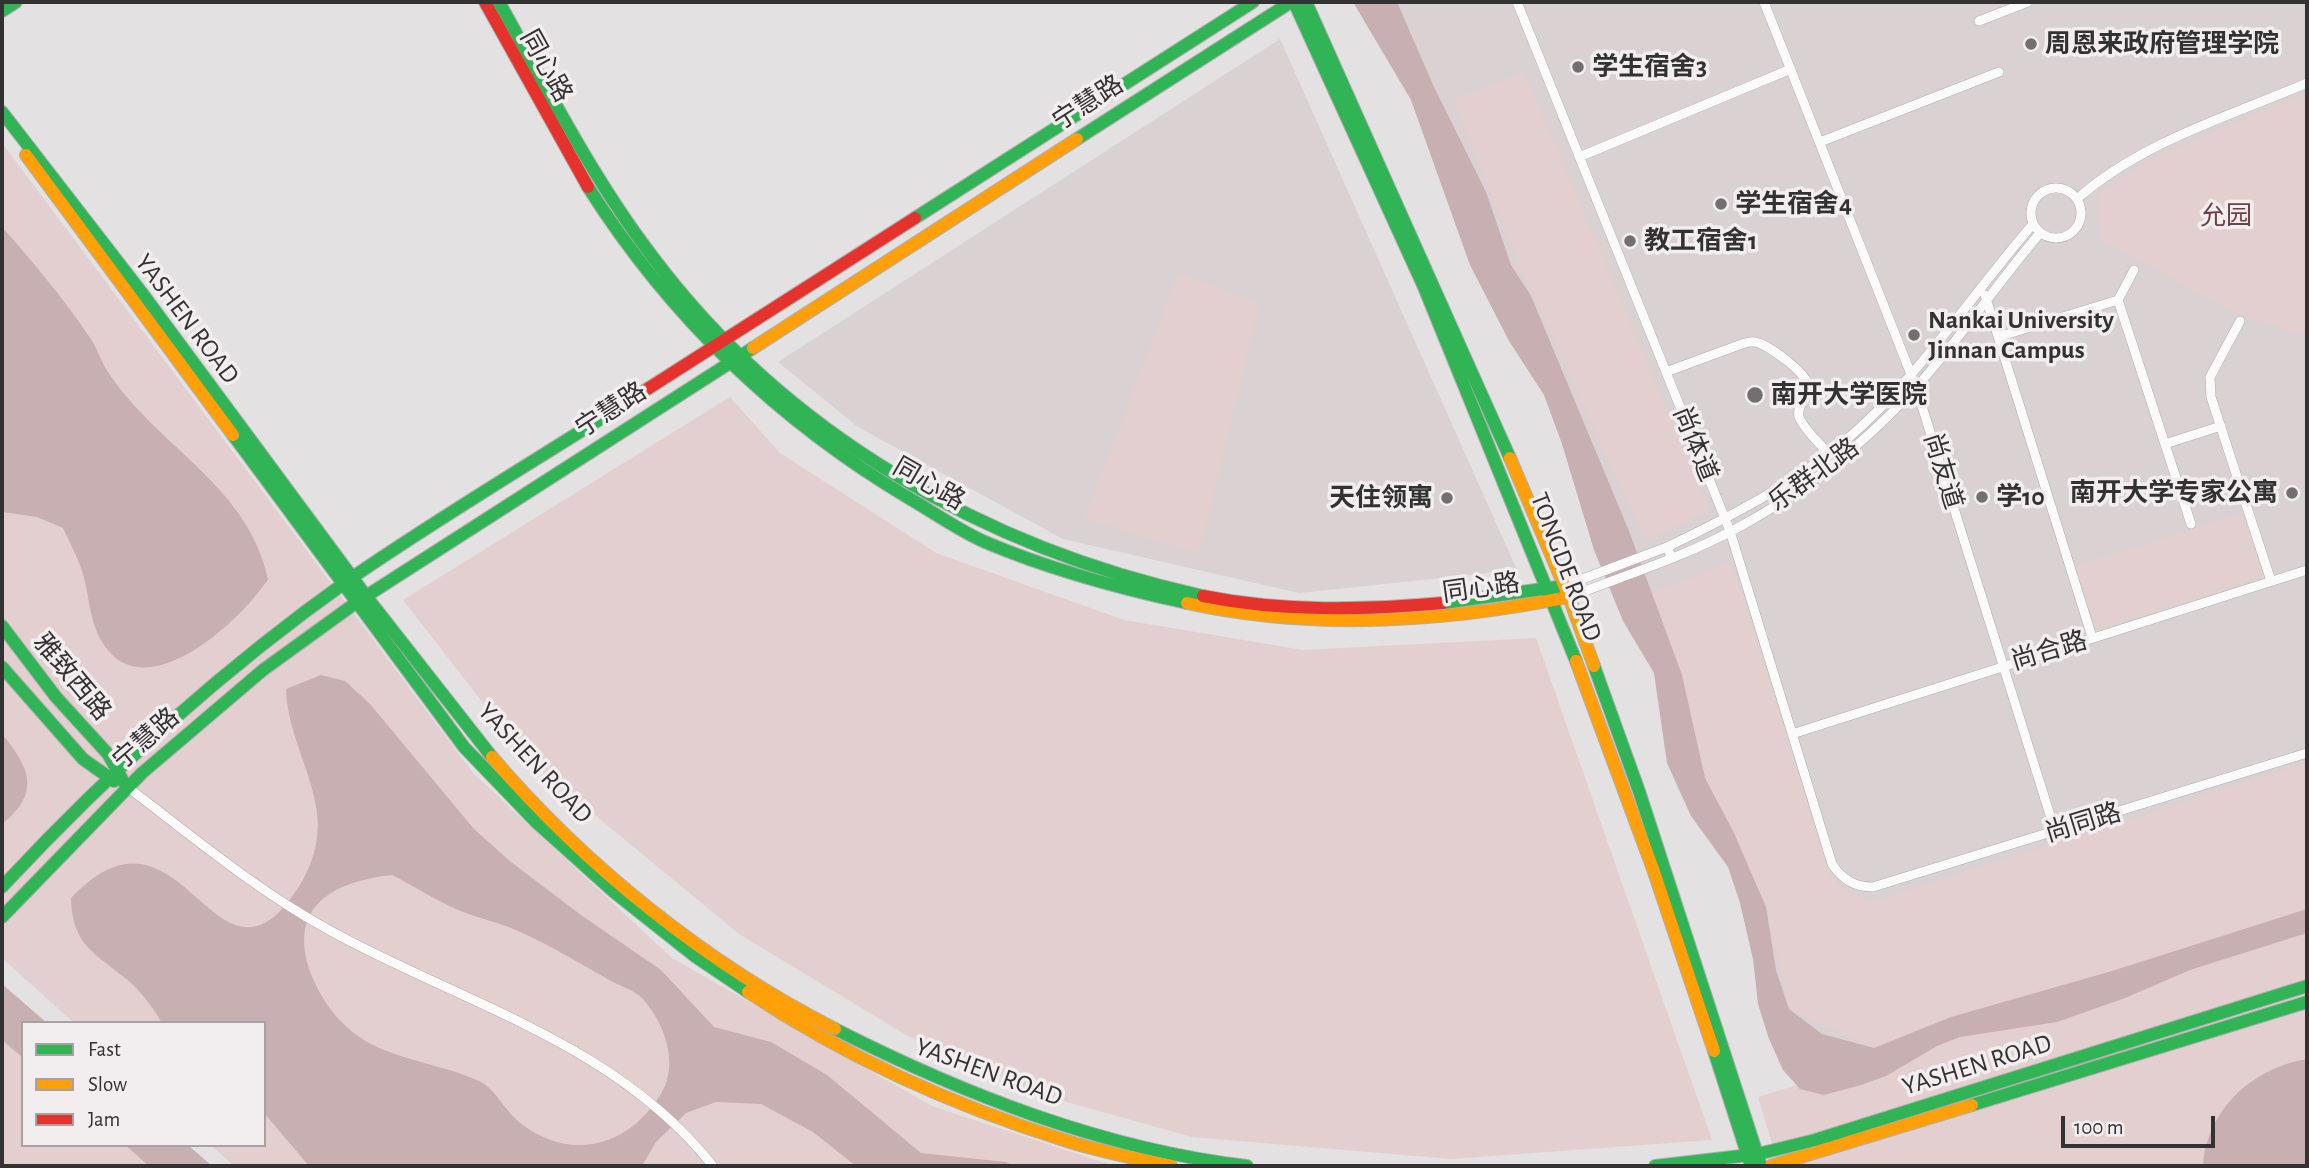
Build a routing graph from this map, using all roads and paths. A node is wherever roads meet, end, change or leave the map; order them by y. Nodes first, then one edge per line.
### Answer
1 (16, 2) edge
2 (485, 2) edge
3 (499, 2) edge
4 (1253, 2) edge
5 (1293, 2) edge
6 (1306, 2) edge
7 (1517, 2) edge
8 (1764, 2) edge
9 (2028, 2) edge
10 (2, 11) edge
11 (1979, 21) dead end
12 (1791, 69) junction
13 (1998, 72) dead end
14 (2307, 83) edge
15 (2, 112) edge
16 (2, 124) edge
17 (1820, 142) junction
18 (1579, 157) junction
19 (2077, 199) junction
20 (2033, 224) junction
21 (2040, 233) junction
22 (2134, 270) dead end
23 (1982, 285) junction
24 (1986, 298) junction
25 (2118, 300) junction
26 (2240, 321) dead end
27 (1998, 337) junction
28 (719, 343) junction
29 (734, 358) junction
30 (1666, 372) junction
31 (1912, 375) junction
32 (1916, 387) junction
33 (2221, 426) junction
34 (2165, 444) junction
35 (1827, 453) junction
36 (1835, 462) junction
37 (1725, 519) junction
38 (2191, 524) dead end
39 (1730, 531) junction
40 (1667, 547) junction
41 (1672, 558) junction
42 (2307, 570) edge
43 (348, 581) junction
44 (2271, 581) junction
45 (1560, 593) junction
46 (362, 599) junction
47 (2, 626) edge
48 (2092, 637) junction
49 (2004, 665) junction
50 (2, 667) edge
51 (1792, 734) junction
52 (2307, 754) edge
53 (83, 759) junction
54 (116, 777) junction
55 (88, 796) junction
56 (2055, 831) junction
57 (2, 887) edge
58 (1858, 887) joint
59 (2, 917) edge
60 (2307, 986) edge
61 (2307, 1002) edge
62 (1757, 1162) edge
63 (1782, 1164) edge
64 (712, 1166) edge
65 (1171, 1166) edge
66 (1247, 1166) edge
67 (1655, 1166) edge
68 (1771, 1166) edge

1 - 10 main road
2 - 28 main road, 同心路
3 - 28 main road, 同心路
4 - 28 main road, 宁慧路
5 - 29 main road, 宁慧路
5 - 45 main road, TONGDE ROAD
6 - 45 main road, TONGDE ROAD
7 - 18 street, 尚体道
8 - 12 street, 尚友道
9 - 11 street
12 - 17 street, 尚友道
12 - 18 street
13 - 17 street
14 - 19 street
15 - 43 main road, YASHEN ROAD
16 - 43 main road, YASHEN ROAD
17 - 31 street, 尚友道
18 - 30 street, 尚体道
19 - 20 street
19 - 21 street
20 - 21 street
20 - 23 street, 乐群北路
21 - 24 street, 乐群北路
22 - 25 street
23 - 24 street
23 - 31 street, 乐群北路
24 - 27 street
24 - 32 street, 乐群北路
25 - 27 street
25 - 34 street
26 - 33 street
27 - 48 street
28 - 29 main road, 同心路
28 - 43 main road, 宁慧路
29 - 45 main road, 同心路
29 - 46 main road, 宁慧路
30 - 35 street
30 - 37 street, 尚体道
31 - 32 street, 尚友道
31 - 35 street, 乐群北路
32 - 36 street, 乐群北路
32 - 49 street, 尚友道
33 - 34 street
33 - 44 street
34 - 38 street
35 - 36 street
35 - 37 street, 乐群北路
36 - 39 street, 乐群北路
37 - 39 street, 尚体道
37 - 40 street, 乐群北路
39 - 41 street, 乐群北路
39 - 51 street, 尚体道
40 - 41 street
40 - 45 street, 乐群北路
41 - 45 street, 乐群北路
42 - 44 street, 尚合路
43 - 46 main road, YASHEN ROAD
43 - 54 main road, 宁慧路
44 - 48 street, 尚合路
45 - 62 main road, TONGDE ROAD
46 - 54 main road, 宁慧路
46 - 65 main road, YASHEN ROAD
46 - 66 main road, YASHEN ROAD
47 - 54 main road, 雅致西路
48 - 49 street, 尚合路
49 - 51 street, 尚合路
49 - 56 street, 尚友道
50 - 53 main road, 雅致西路
51 - 58 street, 尚体道
52 - 56 street, 尚同路
53 - 54 main road, 雅致西路
53 - 55 main road
54 - 55 main road, 宁慧路
54 - 59 main road, 宁慧路
54 - 64 street
55 - 57 main road, 宁慧路
56 - 58 street, 尚同路
60 - 62 main road, YASHEN ROAD
61 - 63 main road, YASHEN ROAD
62 - 67 main road
63 - 68 main road, YASHEN ROAD

